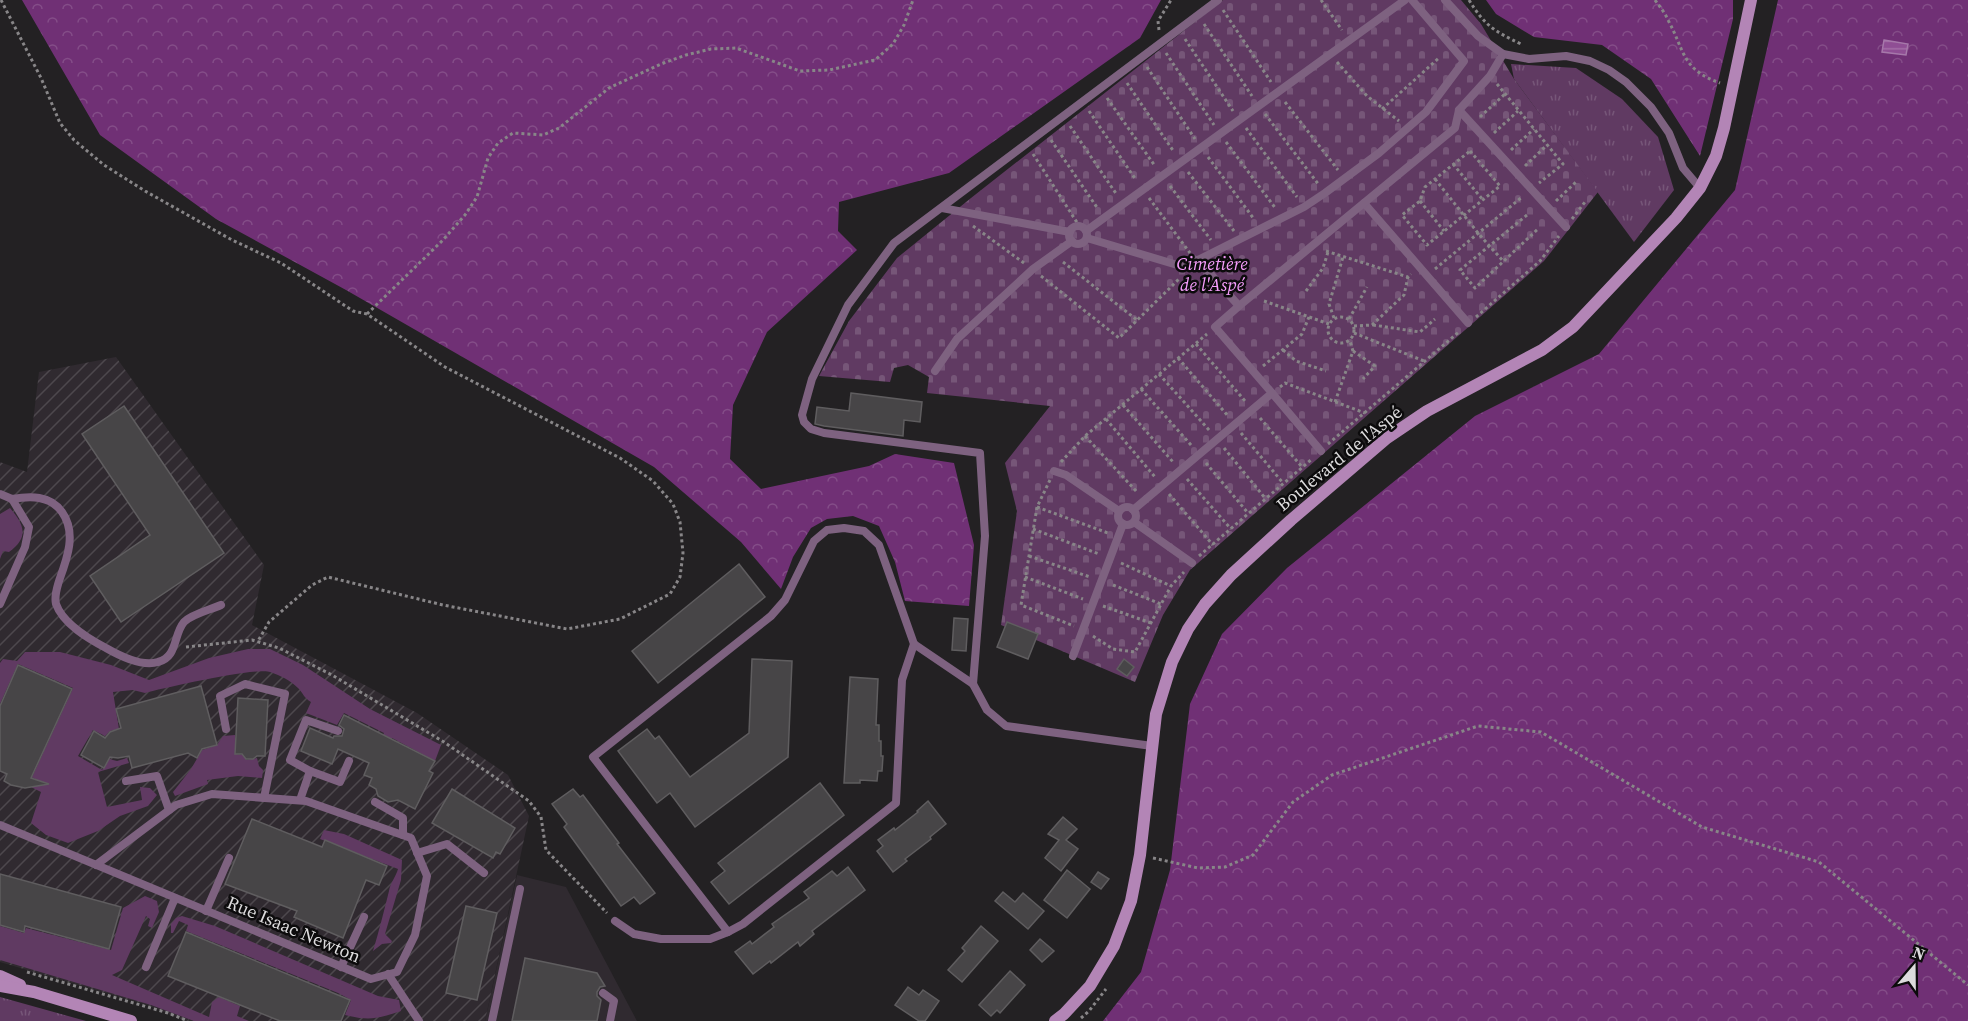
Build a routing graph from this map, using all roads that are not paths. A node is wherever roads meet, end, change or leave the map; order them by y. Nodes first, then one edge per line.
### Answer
1 (1218, 0) edge
2 (1405, 0) edge
3 (1412, 0) edge
4 (1445, 0) edge
5 (1751, 0) edge
6 (1503, 54) junction
7 (1459, 110) junction
8 (1700, 188) junction
9 (1364, 203) junction
10 (942, 208) junction
11 (1566, 227) road end
12 (1084, 232) junction
13 (1071, 236) junction
14 (1198, 260) junction
15 (1239, 306) junction
16 (1468, 323) road end
17 (935, 371) dead end
18 (1272, 393) junction
19 (1321, 451) road end
20 (1054, 471) road end
21 (0, 494) edge
22 (12, 499) junction
23 (1133, 510) junction
24 (1119, 511) junction
25 (1134, 522) junction
26 (1123, 524) junction
27 (1192, 563) road end
28 (0, 604) edge
29 (221, 605) dead end
30 (914, 644) junction
31 (1074, 656) dead end
32 (974, 684) junction
33 (225, 729) dead end
34 (338, 731) dead end
35 (1152, 746) junction
36 (349, 761) dead end
37 (310, 771) junction
38 (126, 781) dead end
39 (264, 798) junction
40 (300, 800) junction
41 (375, 802) dead end
42 (169, 810) junction
43 (0, 825) edge
44 (403, 835) junction
45 (417, 853) junction
46 (229, 858) dead end
47 (96, 865) junction
48 (484, 873) dead end
49 (520, 890) dead end
50 (175, 898) junction
51 (206, 911) junction
52 (364, 917) dead end
53 (615, 921) road end
54 (728, 932) junction
55 (146, 967) dead end
56 (341, 967) junction
57 (388, 974) junction
58 (0, 976) edge
59 (0, 986) edge
60 (34, 992) junction
61 (603, 993) dead end
62 (131, 1021) edge
63 (419, 1021) edge
64 (492, 1021) edge
65 (609, 1021) edge
66 (1055, 1021) edge

1 - 10 lane
2 - 12 lane
3 - 14 lane
4 - 6 lane
5 - 8 main road, Boulevard de l'Aspé
6 - 7 lane
6 - 8 lane
7 - 9 lane
7 - 11 lane
8 - 35 main road, Boulevard de l'Aspé
9 - 15 lane
9 - 16 lane
10 - 13 lane
10 - 32 lane
12 - 13 lane
12 - 13 lane
12 - 14 lane
13 - 17 lane
14 - 15 lane
15 - 18 lane
18 - 19 lane
18 - 23 lane
20 - 24 lane
21 - 22 lane
22 - 28 lane
22 - 29 lane
23 - 24 lane
23 - 25 lane
24 - 26 lane
25 - 26 lane
25 - 27 lane
26 - 31 lane
30 - 32 lane
30 - 54 lane
30 - 54 lane
32 - 35 lane
33 - 39 lane
34 - 37 lane
35 - 66 main road, Boulevard de l'Aspé
36 - 37 lane
37 - 40 lane
38 - 42 lane
39 - 40 lane
39 - 42 lane
40 - 44 lane
41 - 44 lane
42 - 47 lane
43 - 47 lane, Rue Isaac Newton
44 - 45 lane
45 - 48 lane
45 - 57 lane
46 - 51 lane
47 - 50 lane, Rue Isaac Newton
49 - 64 lane
50 - 51 lane, Rue Isaac Newton
50 - 55 lane
51 - 56 lane, Rue Isaac Newton
52 - 56 lane
53 - 54 lane
56 - 57 lane, Rue Isaac Newton
57 - 63 lane
58 - 60 main road
59 - 60 main road
60 - 62 main road
61 - 65 lane

